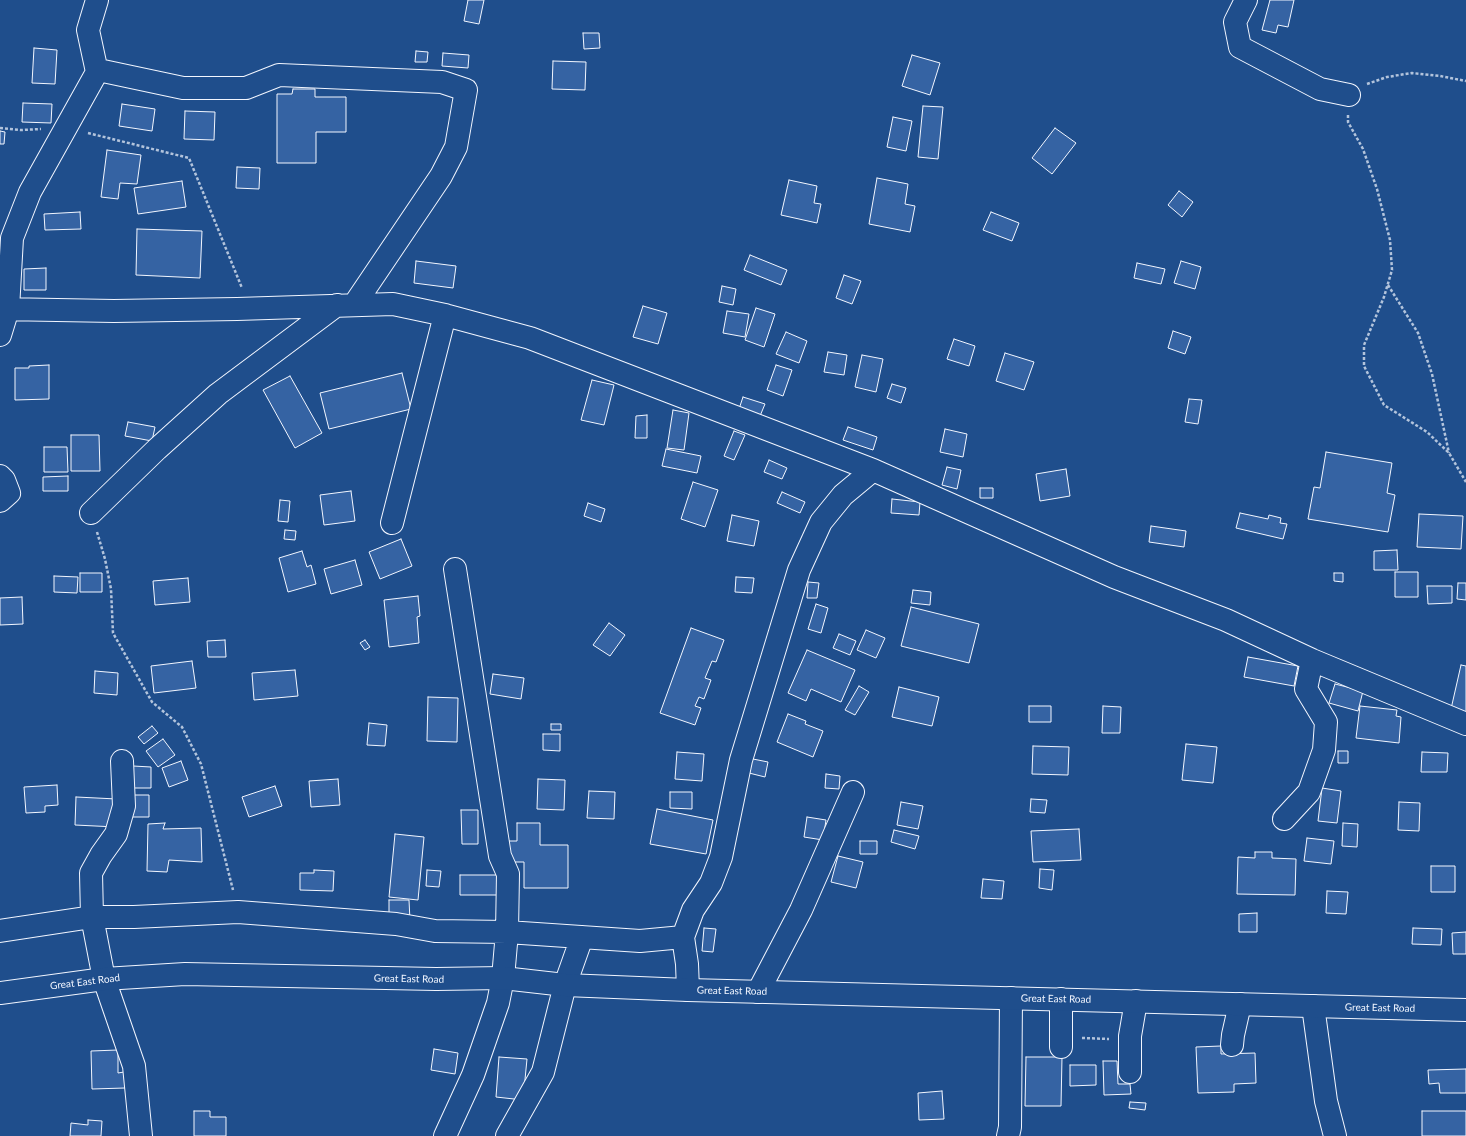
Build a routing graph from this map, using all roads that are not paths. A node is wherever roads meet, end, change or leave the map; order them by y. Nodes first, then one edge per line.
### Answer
1 (97, 0) edge
2 (1246, 0) edge
3 (97, 72) junction
4 (1350, 95) road end
5 (346, 305) junction
6 (4, 309) edge
7 (445, 316) junction
8 (0, 335) edge
9 (873, 470) junction
10 (0, 476) edge
11 (0, 501) edge
12 (91, 513) road end
13 (392, 523) dead end
14 (454, 569) dead end
15 (1312, 660) junction
16 (1466, 724) edge
17 (122, 762) dead end
18 (853, 792) dead end
19 (1284, 819) dead end
20 (92, 917) junction
21 (0, 931) edge
22 (507, 932) junction
23 (582, 937) junction
24 (683, 937) junction
25 (503, 978) junction
26 (104, 979) junction
27 (564, 984) junction
28 (688, 990) junction
29 (758, 992) junction
30 (0, 993) edge
31 (1011, 998) junction
32 (1061, 999) junction
33 (1136, 1001) junction
34 (1240, 1004) junction
35 (1313, 1006) junction
36 (1466, 1010) edge
37 (1061, 1043) road end
38 (1232, 1045) dead end
39 (1130, 1072) dead end
40 (141, 1136) edge
41 (445, 1136) edge
42 (507, 1136) edge
43 (1008, 1136) edge
44 (1335, 1136) edge

1 - 3 main road
2 - 4 main road
3 - 5 main road
3 - 6 main road
5 - 6 main road
5 - 7 main road
5 - 12 main road
6 - 8 main road
7 - 9 main road
7 - 13 main road
9 - 15 main road
9 - 24 main road
10 - 11 main road
14 - 22 main road
15 - 16 main road
15 - 19 main road
17 - 20 main road
18 - 29 main road
20 - 21 main road
20 - 22 main road
20 - 26 main road
22 - 23 main road
22 - 25 main road
23 - 24 main road
23 - 27 main road
24 - 28 main road
25 - 26 main road, Great East Road
25 - 27 main road, Great East Road
25 - 41 main road
26 - 30 main road, Great East Road
26 - 40 main road
27 - 28 main road, Great East Road
27 - 42 main road
28 - 29 main road, Great East Road
29 - 31 main road, Great East Road
31 - 32 main road, Great East Road
31 - 43 main road
32 - 33 main road, Great East Road
32 - 37 main road
33 - 34 main road, Great East Road
33 - 39 main road
34 - 35 main road, Great East Road
34 - 38 main road
35 - 36 main road, Great East Road
35 - 44 main road

